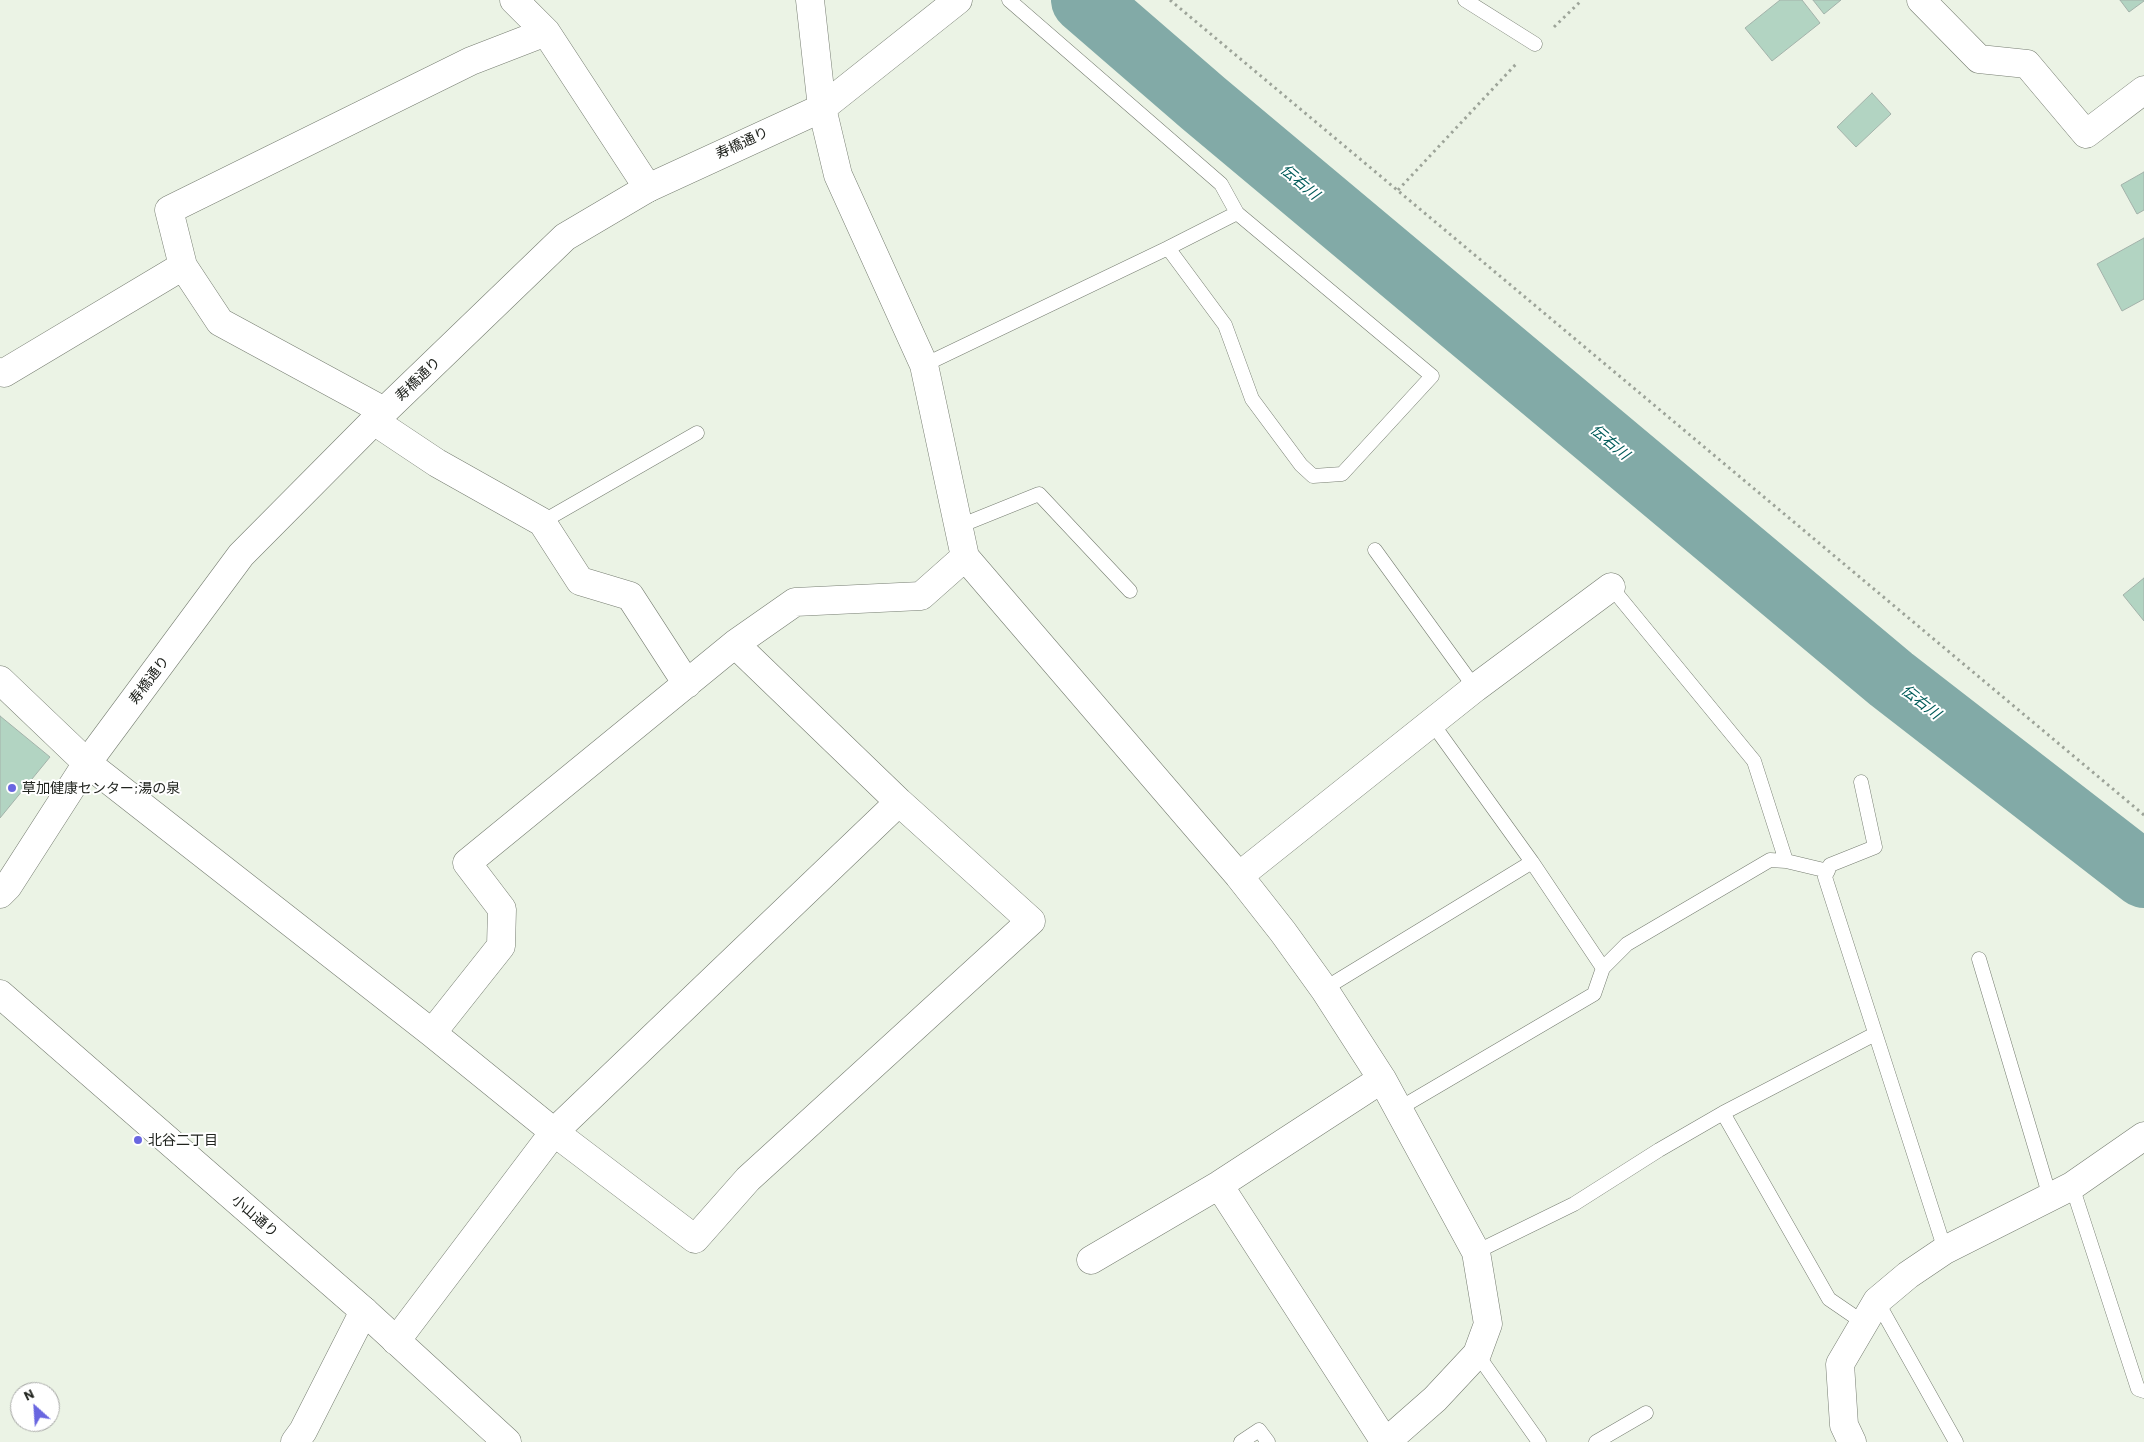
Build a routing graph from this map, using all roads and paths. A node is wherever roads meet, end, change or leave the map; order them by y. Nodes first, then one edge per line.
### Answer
1 (514, 0) edge
2 (810, 0) edge
3 (958, 0) edge
4 (1009, 0) edge
5 (1170, 0) edge
6 (1464, 0) edge
7 (1582, 0) edge
8 (1921, 0) edge
9 (546, 32) junction
10 (1535, 44) junction
11 (2144, 90) edge
12 (822, 108) junction
13 (648, 188) junction
14 (1398, 190) junction
15 (1237, 213) junction
16 (1168, 248) junction
17 (183, 266) junction
18 (924, 365) junction
19 (0, 372) edge
20 (379, 416) junction
21 (696, 432) dead end
22 (542, 522) junction
23 (957, 527) junction
24 (1375, 550) dead end
25 (965, 557) junction
26 (1611, 587) joint
27 (1130, 591) dead end
28 (735, 644) junction
29 (0, 680) edge
30 (687, 684) junction
31 (1475, 688) junction
32 (1432, 723) junction
33 (87, 763) junction
34 (1861, 782) dead end
35 (899, 802) junction
36 (2144, 815) edge
37 (1786, 861) junction
38 (1532, 862) junction
39 (1828, 871) junction
40 (1239, 876) junction
41 (0, 894) edge
42 (1979, 959) dead end
43 (1603, 968) junction
44 (1324, 989) junction
45 (0, 994) edge
46 (432, 1033) junction
47 (1875, 1034) junction
48 (1382, 1078) junction
49 (1400, 1108) junction
50 (1723, 1113) junction
51 (554, 1132) junction
52 (2144, 1136) edge
53 (1219, 1185) junction
54 (2061, 1192) junction
55 (1945, 1250) junction
56 (1476, 1252) junction
57 (1090, 1260) dead end
58 (364, 1311) junction
59 (1871, 1312) junction
60 (396, 1341) junction
61 (1477, 1354) junction
62 (2144, 1391) edge
63 (1646, 1413) dead end
64 (295, 1442) edge
65 (507, 1442) edge
66 (1241, 1442) edge
67 (1268, 1442) edge
68 (1385, 1442) edge
69 (1539, 1442) edge
70 (1596, 1442) edge
71 (1852, 1442) edge
72 (1956, 1442) edge

1 - 9 street
2 - 12 street
3 - 12 street, 寿橋通り
4 - 15 lane
5 - 14 path
6 - 10 lane
7 - 10 path
8 - 11 street
9 - 13 street
9 - 17 street
10 - 14 path
12 - 13 street, 寿橋通り
12 - 18 street
13 - 20 street, 寿橋通り
14 - 36 path
15 - 16 lane
15 - 16 lane
16 - 18 lane
17 - 19 street
17 - 20 street
18 - 23 street
20 - 22 street
20 - 33 street, 寿橋通り
21 - 22 lane
22 - 30 street
23 - 25 street
23 - 27 lane
24 - 31 lane
25 - 28 street
25 - 40 street
26 - 31 street
26 - 37 lane
28 - 30 street
28 - 35 street
29 - 33 street
30 - 46 street
31 - 32 street
32 - 38 lane
32 - 40 street
33 - 41 street, 寿橋通り
33 - 46 street
34 - 39 lane
35 - 51 street
35 - 51 street
37 - 39 lane
37 - 43 lane
38 - 43 lane
38 - 44 lane
39 - 47 lane
40 - 44 street
42 - 54 lane
43 - 49 lane
44 - 48 street
45 - 58 street, 小山通り
46 - 51 street
47 - 50 lane
47 - 55 lane
48 - 49 street
48 - 53 street
49 - 56 street
50 - 56 lane
50 - 59 lane
51 - 60 street
52 - 54 street
53 - 57 street
53 - 68 street
54 - 55 street
54 - 62 lane
55 - 59 street
56 - 61 street
58 - 60 street, 小山通り
58 - 64 street
59 - 71 street
59 - 72 lane
60 - 65 street, 小山通り
61 - 68 street
61 - 69 lane
63 - 70 lane
66 - 67 lane

